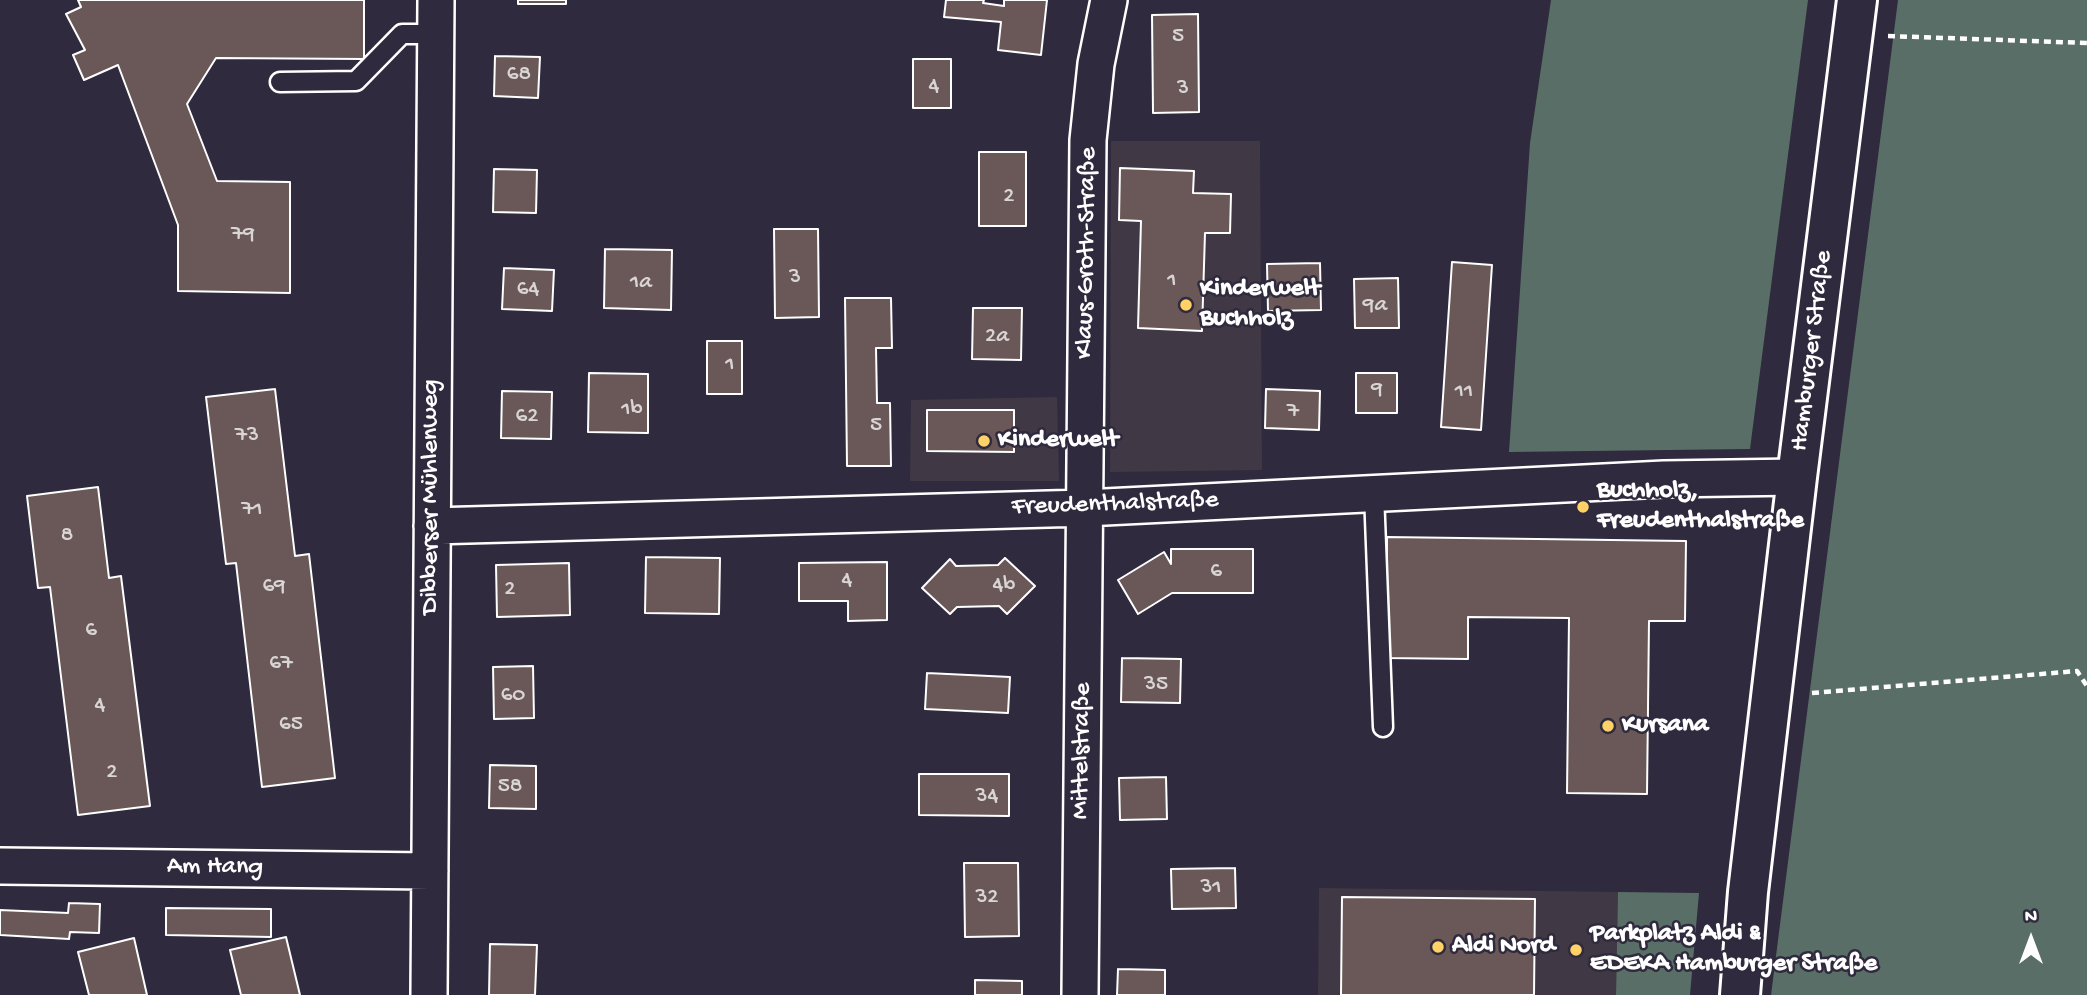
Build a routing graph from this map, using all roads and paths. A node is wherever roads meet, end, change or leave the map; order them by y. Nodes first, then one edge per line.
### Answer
1 (436, 0) edge
2 (1109, 0) edge
3 (1855, 18) edge
4 (436, 34) junction
5 (2087, 43) edge
6 (280, 82) dead end
7 (1797, 477) junction
8 (1374, 493) junction
9 (1085, 508) junction
10 (432, 526) junction
11 (2087, 686) edge
12 (1812, 693) dead end
13 (1383, 727) dead end
14 (0, 866) edge
15 (430, 870) junction
16 (429, 995) edge
17 (1080, 995) edge
18 (1740, 995) edge

1 - 4 street, Dibberser Mühlenweg
2 - 9 street, Klaus-Groth-Straße
3 - 5 path
3 - 7 main road, Hamburger Straße
4 - 6 lane
4 - 10 street, Dibberser Mühlenweg
7 - 8 street, Freudenthalstraße
7 - 18 main road, Hamburger Straße
8 - 9 street, Freudenthalstraße
8 - 13 lane
9 - 10 street, Freudenthalstraße
9 - 17 street, Mittelstraße
10 - 15 street, Dibberser Mühlenweg
11 - 12 path
14 - 15 street, Am Hang
15 - 16 street, Dibberser Mühlenweg

